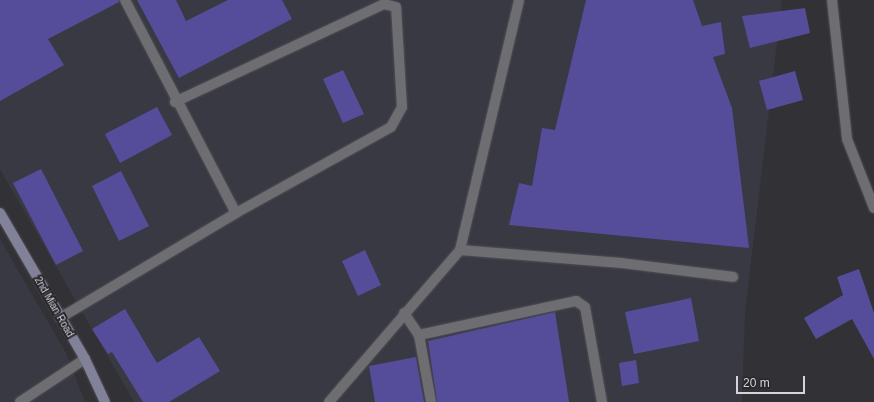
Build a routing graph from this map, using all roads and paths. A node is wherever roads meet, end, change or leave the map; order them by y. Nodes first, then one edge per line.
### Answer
1 (125, 0) edge
2 (832, 0) edge
3 (519, 1) dead end
4 (175, 102) junction
5 (874, 208) edge
6 (236, 213) junction
7 (0, 214) edge
8 (460, 250) junction
9 (733, 277) dead end
10 (404, 313) junction
11 (60, 318) junction
12 (419, 335) junction
13 (85, 359) junction
14 (20, 402) edge
15 (105, 402) edge
16 (329, 402) edge
17 (431, 402) edge
18 (602, 402) edge

1 - 4 street
2 - 5 street
3 - 8 street
4 - 6 street
4 - 6 street
6 - 11 street
7 - 11 main road, 2nd Mian Road
8 - 9 street
8 - 10 street
10 - 12 street
10 - 16 street
11 - 13 main road, 2nd Mian Road
12 - 17 street
12 - 18 street
13 - 14 street
13 - 15 main road, 2nd Mian Road

